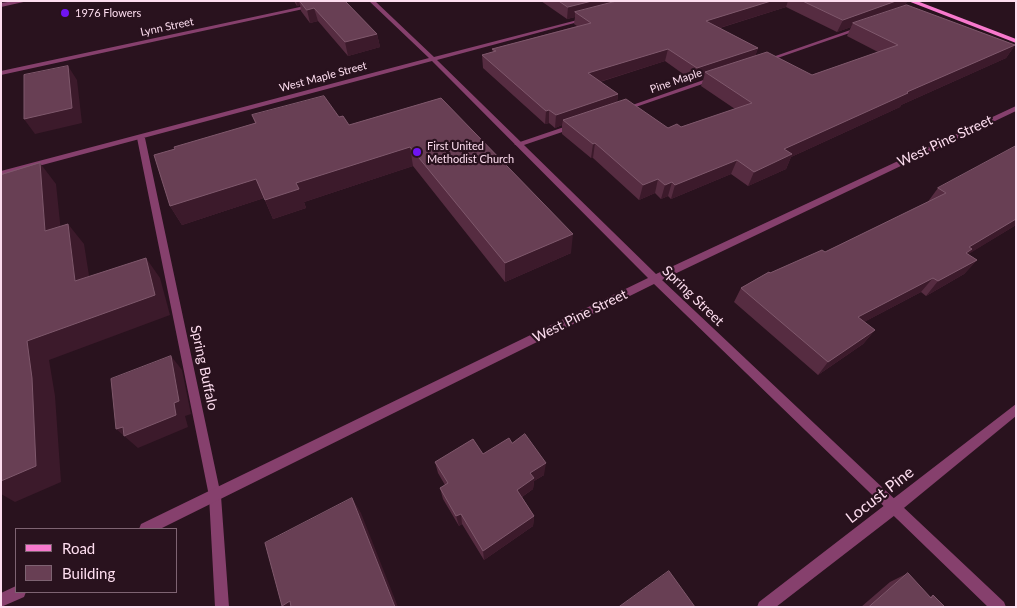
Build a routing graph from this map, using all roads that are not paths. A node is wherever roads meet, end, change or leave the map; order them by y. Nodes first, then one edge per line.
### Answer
1 (25, 1) edge
2 (336, 1) edge
3 (372, 1) edge
4 (911, 1) edge
5 (1, 5) edge
6 (924, 6) junction
7 (915, 9) edge
8 (594, 16) edge
9 (868, 25) edge
10 (1016, 41) edge
11 (433, 60) junction
12 (758, 63) edge
13 (1, 72) edge
14 (721, 76) edge
15 (1016, 108) edge
16 (619, 111) edge
17 (582, 123) edge
18 (141, 138) junction
19 (518, 144) junction
20 (1, 174) edge
21 (655, 279) junction
22 (1016, 409) edge
23 (214, 496) junction
24 (894, 507) junction
25 (148, 528) edge
26 (17, 593) edge
27 (1, 600) edge
28 (222, 607) edge
29 (764, 607) edge
30 (999, 607) edge

1 - 5 street
2 - 13 street, Lynn Street
3 - 11 street, Spring Street
4 - 6 main road
6 - 7 street
6 - 10 main road
8 - 11 street, West Maple Street
9 - 12 street
11 - 18 street, West Maple Street
11 - 19 street, Spring Street
14 - 16 street, Pine Maple
15 - 21 street, West Pine Street
17 - 19 street
18 - 20 street, West Maple Street
18 - 23 street, Spring Buffalo
19 - 21 street, Spring Street
21 - 23 street, West Pine Street
21 - 24 street, Spring Street
22 - 24 street, Locust Pine
23 - 25 street, West Pine Street
23 - 28 street, Spring Buffalo
24 - 29 street, Locust Pine
24 - 30 street, Spring Street
26 - 27 street

